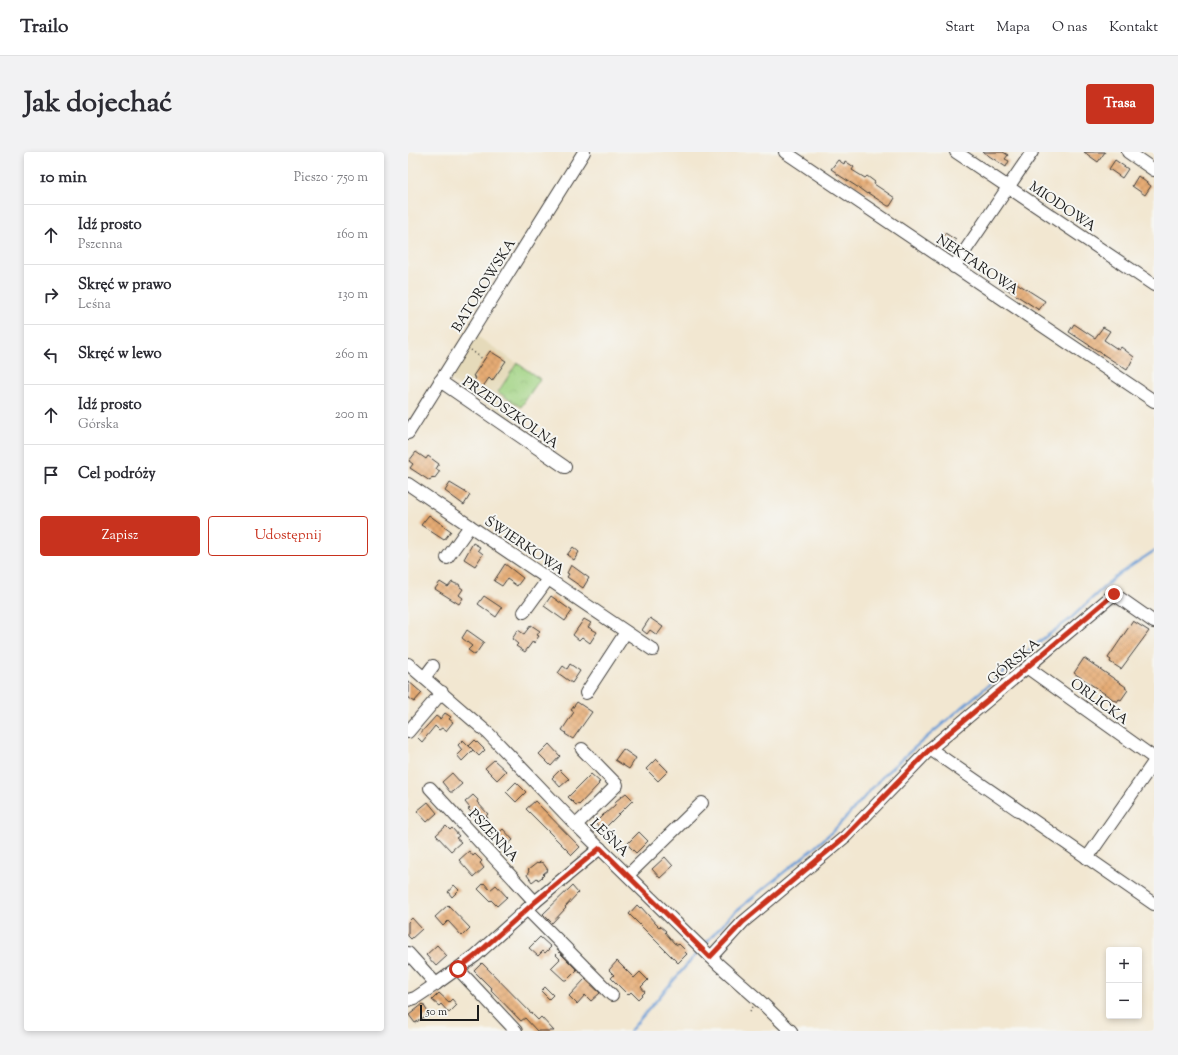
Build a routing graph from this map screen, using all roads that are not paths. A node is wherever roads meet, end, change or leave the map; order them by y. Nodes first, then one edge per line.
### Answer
1 (584, 152) edge
2 (785, 152) edge
3 (956, 152) edge
4 (1032, 152) edge
5 (1128, 152) edge
6 (1154, 170) edge
7 (1008, 187) junction
8 (954, 267) junction
9 (1154, 285) edge
10 (440, 381) junction
11 (1154, 401) edge
12 (408, 433) edge
13 (565, 467) dead end
14 (408, 484) edge
15 (470, 526) junction
16 (447, 558) dead end
17 (548, 579) junction
18 (524, 612) dead end
19 (1154, 622) edge
20 (626, 632) junction
21 (653, 650) dead end
22 (408, 664) edge
23 (433, 666) dead end
24 (1028, 668) junction
25 (424, 678) junction
26 (442, 692) junction
27 (586, 693) dead end
28 (408, 732) edge
29 (582, 748) dead end
30 (930, 749) junction
31 (1154, 758) edge
32 (1154, 762) edge
33 (430, 788) dead end
34 (702, 803) dead end
35 (576, 824) junction
36 (600, 848) junction
37 (1088, 858) junction
38 (628, 875) junction
39 (1154, 904) edge
40 (531, 905) junction
41 (408, 953) edge
42 (710, 957) junction
43 (458, 969) junction
44 (436, 984) junction
45 (612, 995) dead end
46 (408, 1000) edge
47 (516, 1031) edge
48 (791, 1031) edge

1 - 10 street, BATOROWSKA
2 - 8 street, NEKTAROWA
3 - 7 street, MIODOWA
4 - 7 street
5 - 6 street
7 - 8 street
7 - 9 street, MIODOWA
8 - 11 street, NEKTAROWA
10 - 12 street, BATOROWSKA
10 - 13 street, PRZEDSZKOLNA
14 - 15 street, ŚWIERKOWA
15 - 16 street
15 - 17 street, ŚWIERKOWA
17 - 18 street
17 - 20 street, ŚWIERKOWA
19 - 24 street, GÓRSKA
20 - 21 street, ŚWIERKOWA
20 - 27 street
22 - 25 street, LEŚNA
23 - 25 street
24 - 30 street, GÓRSKA
24 - 31 street, ORLICKA
25 - 26 street, LEŚNA
26 - 28 street
26 - 35 street, LEŚNA
29 - 35 street
30 - 37 street
30 - 42 street, GÓRSKA
32 - 37 street
33 - 40 street, PSZENNA
34 - 38 street
35 - 36 street, LEŚNA
36 - 38 street, LEŚNA
36 - 40 street
37 - 39 street
38 - 42 street, LEŚNA
40 - 43 street
40 - 45 street, PSZENNA
41 - 44 street
42 - 48 street, LEŚNA
43 - 44 street
43 - 47 street
44 - 46 street

